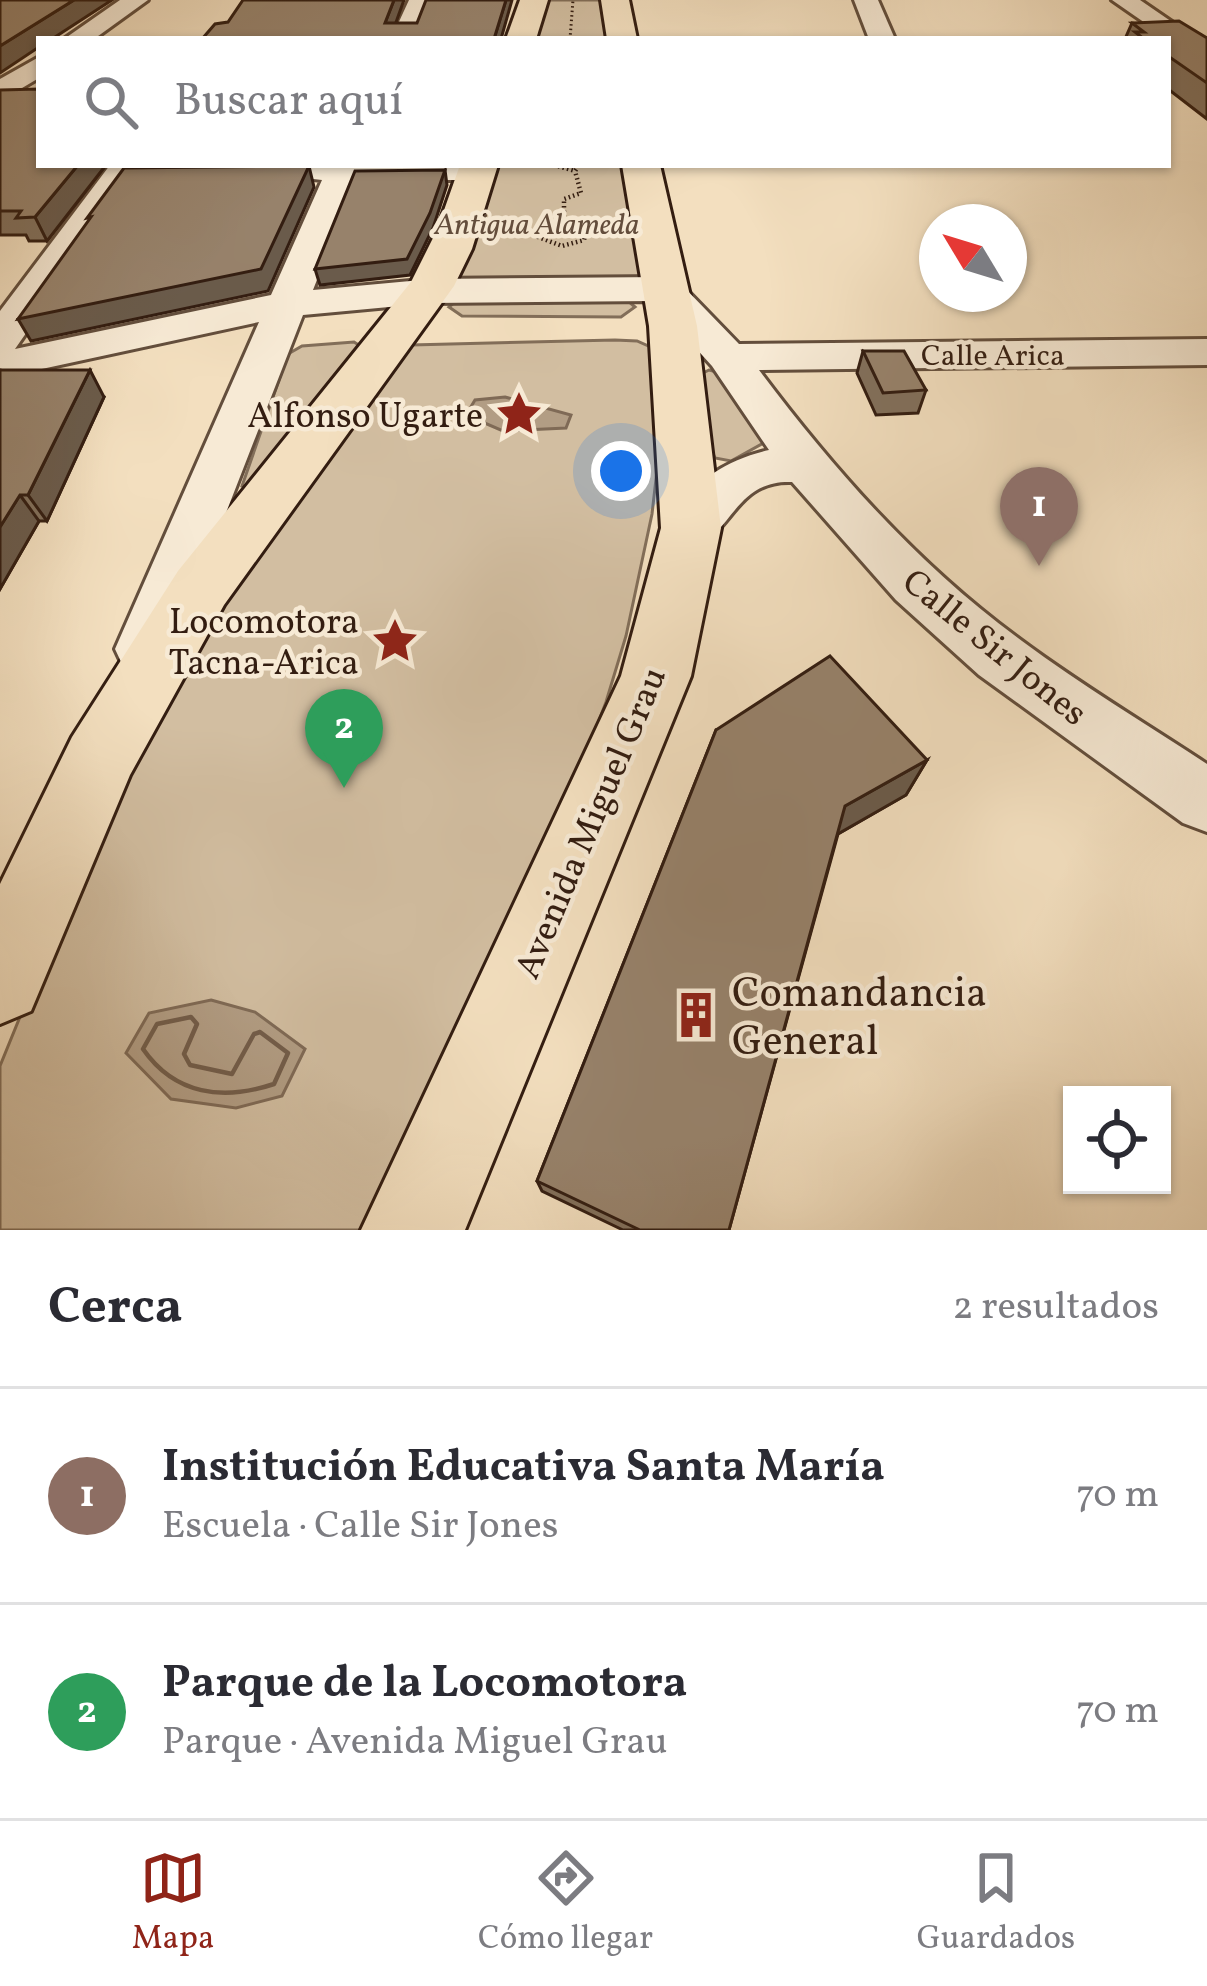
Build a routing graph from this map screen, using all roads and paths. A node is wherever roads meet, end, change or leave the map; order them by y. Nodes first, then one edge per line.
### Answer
1 (136, 0) edge
2 (421, 0) edge
3 (534, 0) edge
4 (573, 0) edge
5 (615, 0) edge
6 (866, 0) edge
7 (1124, 0) edge
8 (82, 36) edge
9 (405, 36) edge
10 (522, 36) edge
11 (571, 36) edge
12 (621, 36) edge
13 (881, 36) edge
14 (1207, 58) edge
15 (23, 69) edge
16 (0, 92) edge
17 (326, 168) edge
18 (344, 168) edge
19 (478, 168) edge
20 (577, 168) edge
21 (642, 168) edge
22 (134, 171) edge
23 (272, 171) edge
24 (564, 221) junction
25 (283, 304) junction
26 (417, 307) junction
27 (8, 324) edge
28 (689, 324) junction
29 (1207, 352) edge
30 (0, 365) edge
31 (806, 467) junction
32 (691, 528) junction
33 (98, 760) junction
34 (1207, 800) edge
35 (0, 980) edge
36 (413, 1230) edge

1 - 8 street
2 - 9 street
3 - 10 main road
4 - 11 path
5 - 12 main road
6 - 13 street
7 - 14 street
15 - 16 street
17 - 23 street
18 - 25 street
19 - 26 main road
20 - 24 path
21 - 28 main road, Avenida Miguel Grau
22 - 27 street
24 - 24 path
25 - 26 street, Calle Arica
25 - 30 street
25 - 33 street
26 - 28 street, Calle Arica
26 - 33 main road
28 - 29 street, Calle Arica
28 - 31 street, Calle Sir Jones
28 - 32 main road, Avenida Miguel Grau
31 - 32 street
31 - 34 street, Calle Sir Jones
32 - 36 main road, Avenida Miguel Grau
33 - 35 main road

